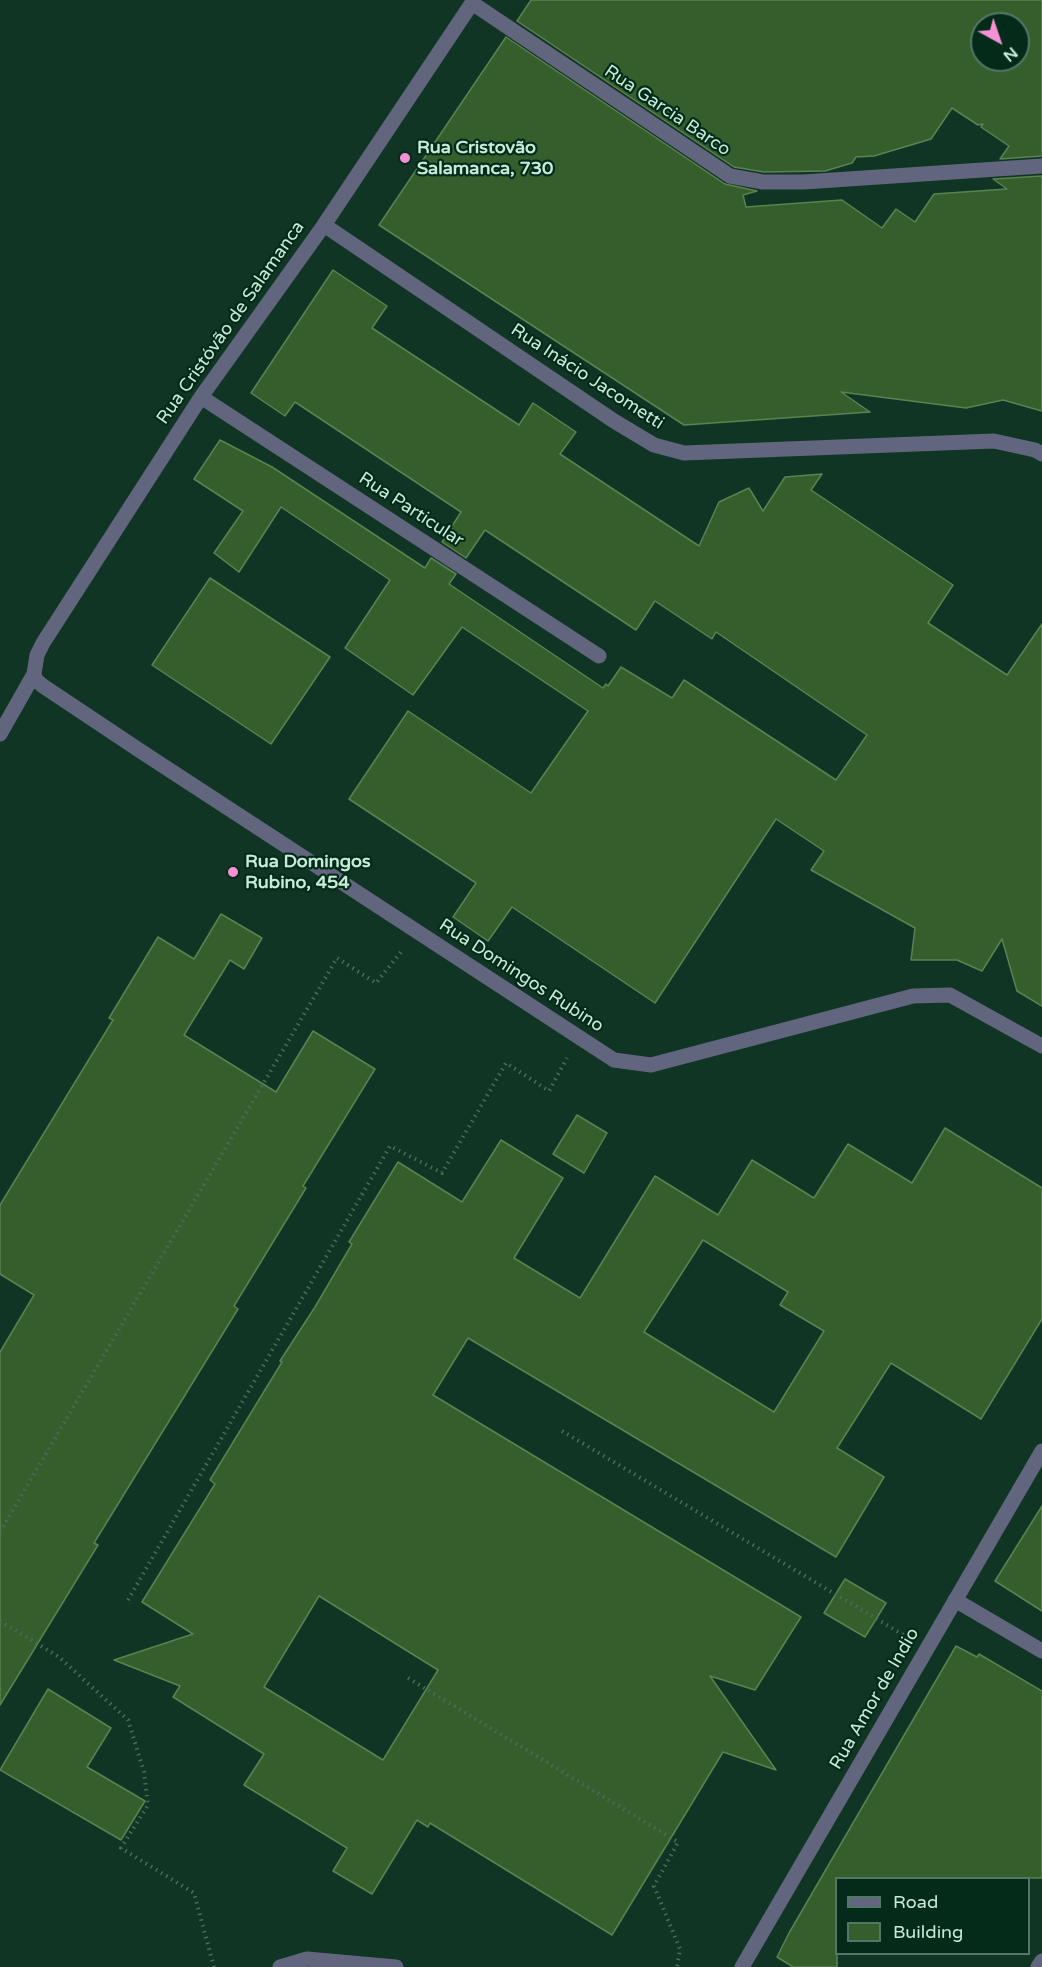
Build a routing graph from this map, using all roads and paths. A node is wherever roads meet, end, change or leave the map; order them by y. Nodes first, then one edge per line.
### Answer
1 (473, 2) edge
2 (1042, 166) edge
3 (324, 225) junction
4 (201, 397) junction
5 (1042, 454) edge
6 (599, 656) dead end
7 (34, 675) junction
8 (0, 734) edge
9 (416, 932) junction
10 (578, 1036) junction
11 (1042, 1046) edge
12 (562, 1431) dead end
13 (1042, 1451) edge
14 (0, 1532) edge
15 (128, 1600) dead end
16 (955, 1600) junction
17 (0, 1621) edge
18 (927, 1648) junction
19 (1042, 1651) edge
20 (408, 1678) dead end
21 (1042, 1960) edge
22 (214, 1967) edge
23 (280, 1967) edge
24 (396, 1967) edge
25 (677, 1967) edge
26 (742, 1967) edge
27 (1038, 1967) edge

1 - 2 street, Rua Garcia Barco
1 - 3 street, Rua Cristóvão de Salamanca
3 - 4 street, Rua Cristóvão de Salamanca
3 - 5 street, Rua Inácio Jacometti
4 - 6 street, Rua Particular
4 - 7 street, Rua Cristóvão de Salamanca
7 - 8 street, Rua Cristóvão de Salamanca
7 - 9 street, Rua Domingos Rubino
9 - 10 street, Rua Domingos Rubino
9 - 14 path
10 - 11 street, Rua Domingos Rubino
10 - 15 path
12 - 18 path
13 - 16 street, Rua Amor de Indio
16 - 18 street, Rua Amor de Indio
16 - 19 street
17 - 22 path
18 - 26 street, Rua Amor de Indio
20 - 25 path
21 - 27 street
23 - 24 street

